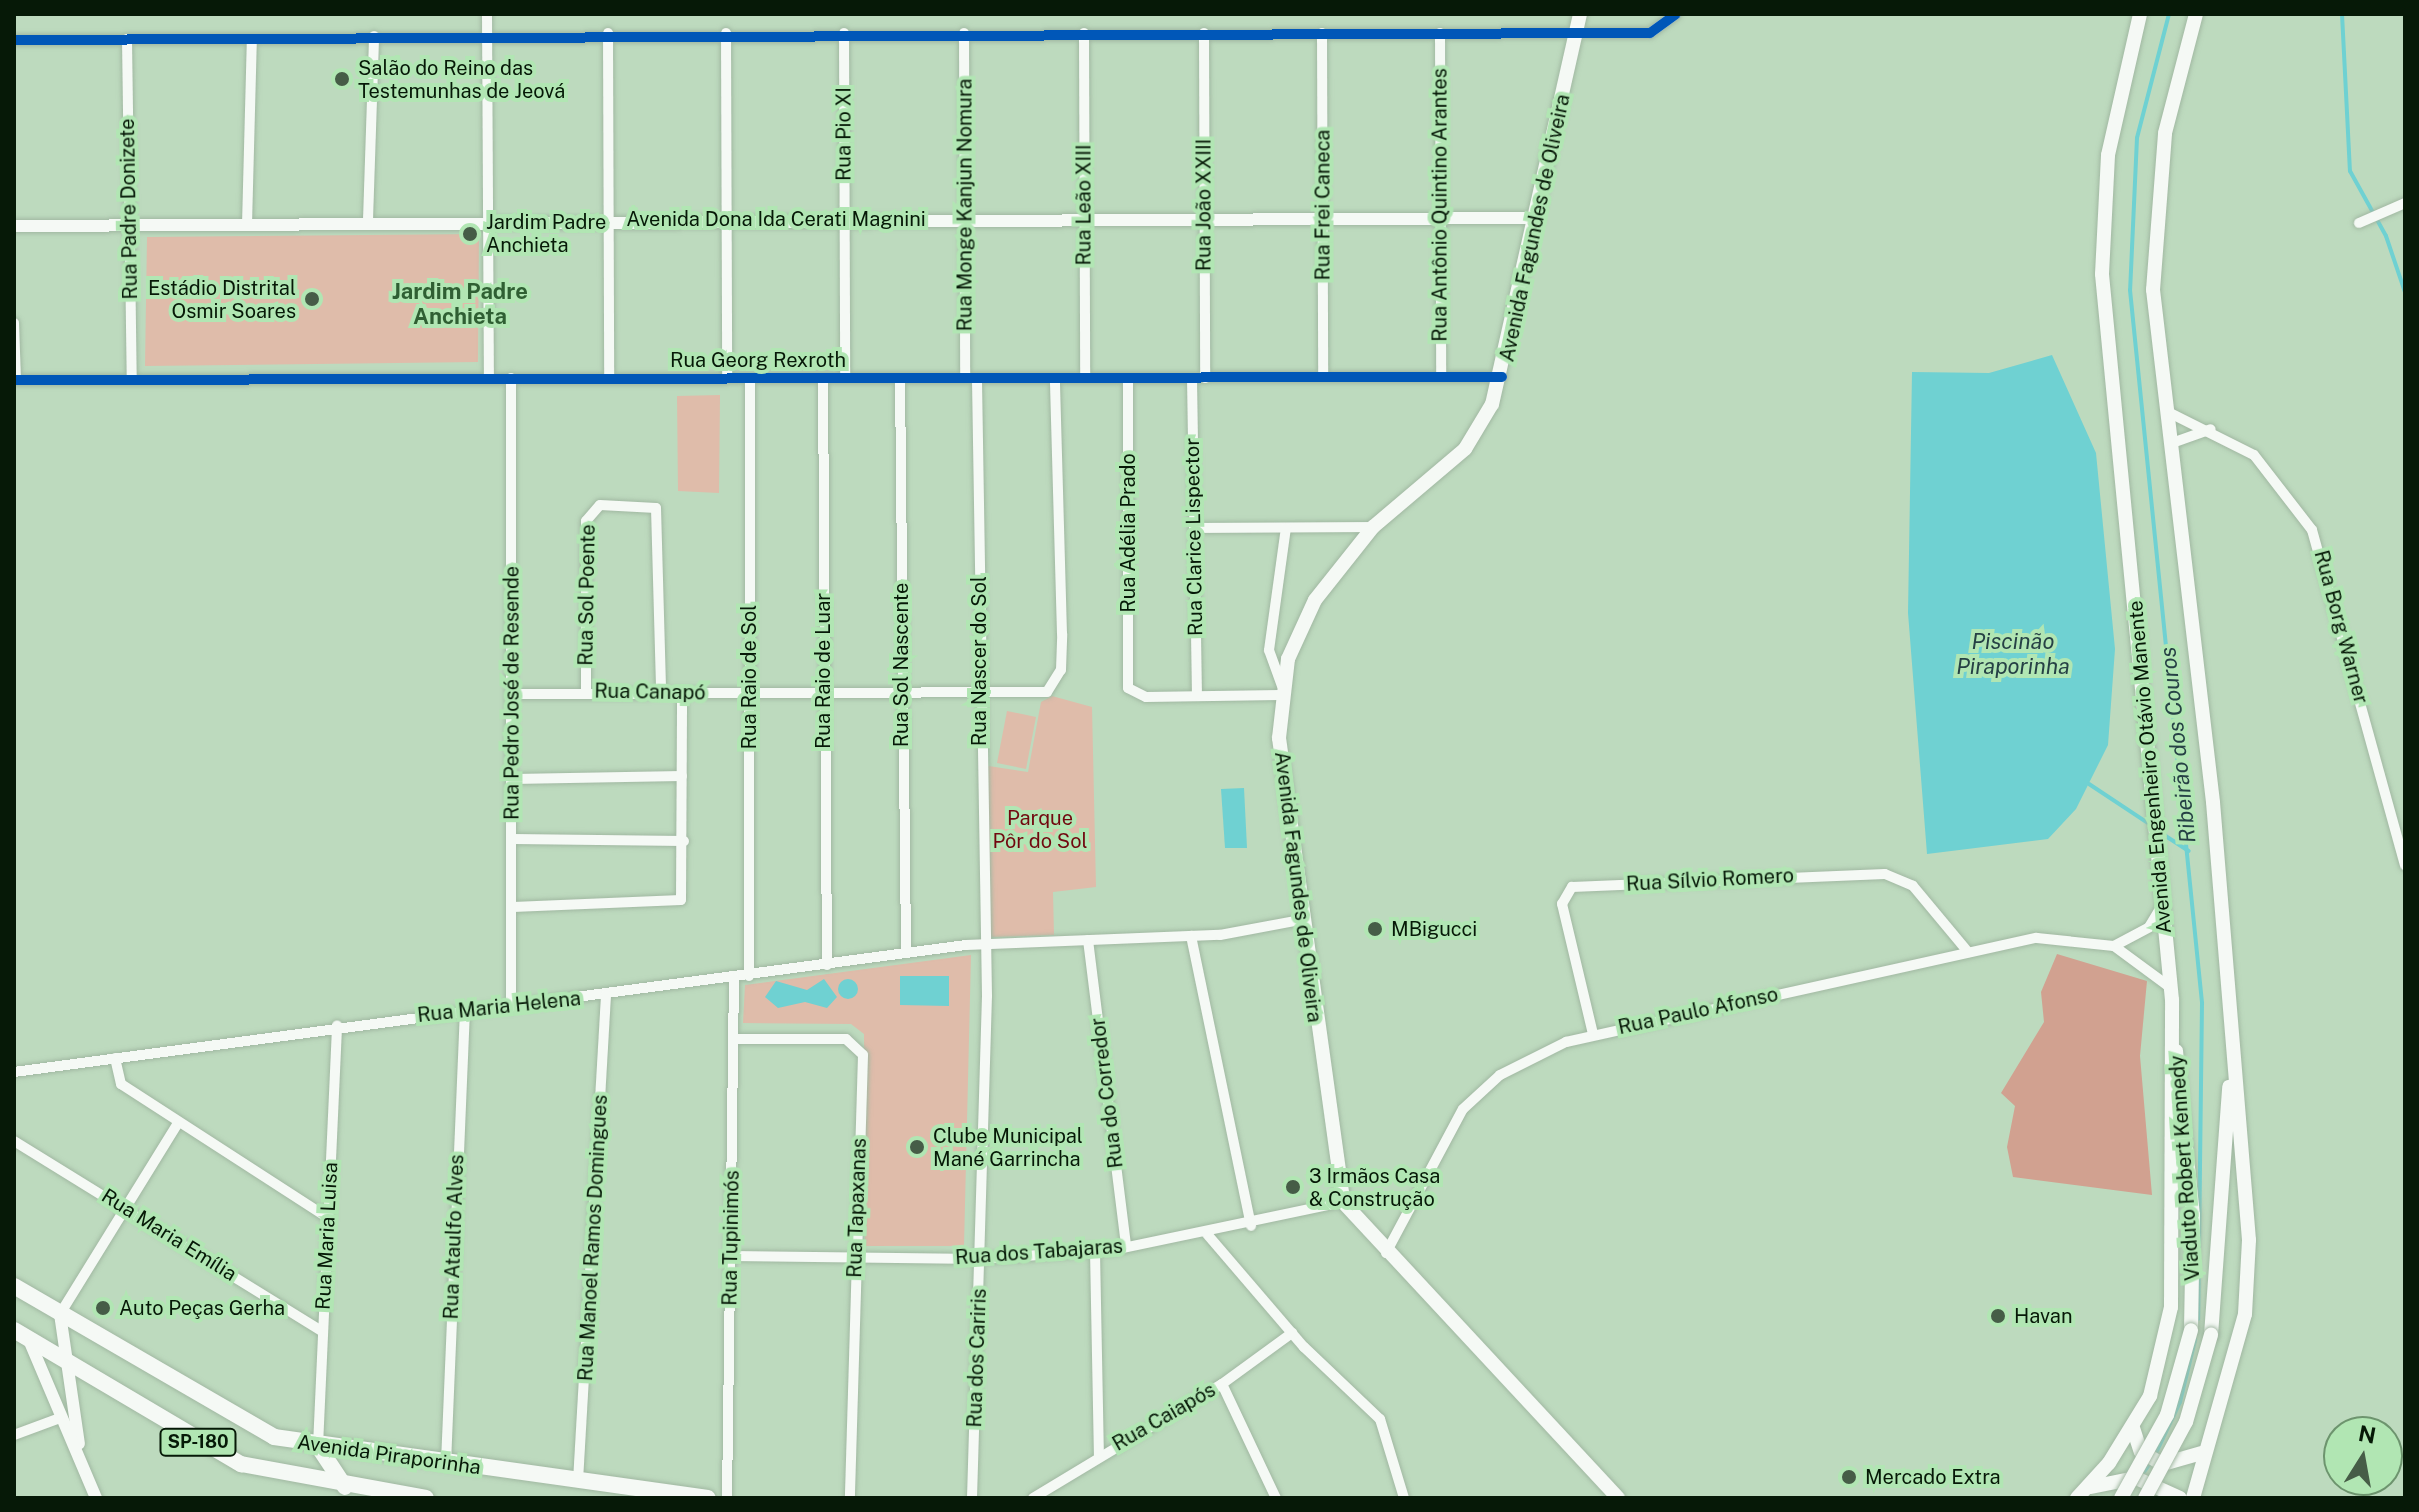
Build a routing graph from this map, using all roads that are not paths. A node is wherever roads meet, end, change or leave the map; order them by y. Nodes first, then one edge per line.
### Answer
1 (487, 14) edge
2 (1580, 14) edge
3 (1676, 14) edge
4 (2140, 14) edge
5 (2196, 14) edge
6 (1578, 32) junction
7 (488, 33) junction
8 (608, 33) junction
9 (726, 33) junction
10 (844, 33) junction
11 (964, 33) junction
12 (1084, 33) junction
13 (1204, 33) junction
14 (1322, 33) junction
15 (1440, 33) junction
16 (374, 36) junction
17 (127, 39) junction
18 (252, 39) junction
19 (14, 40) edge
20 (2405, 203) edge
21 (1204, 218) junction
22 (1323, 218) junction
23 (1440, 218) junction
24 (1537, 218) junction
25 (489, 219) junction
26 (608, 219) junction
27 (727, 219) junction
28 (844, 219) junction
29 (965, 219) junction
30 (1084, 219) junction
31 (368, 220) junction
32 (2362, 220) dead end
33 (130, 224) junction
34 (247, 225) junction
35 (14, 226) edge
36 (14, 323) edge
37 (1323, 377) junction
38 (1441, 377) junction
39 (1502, 377) junction
40 (132, 378) junction
41 (489, 378) junction
42 (511, 378) junction
43 (609, 378) junction
44 (727, 378) junction
45 (750, 378) junction
46 (823, 378) junction
47 (845, 378) junction
48 (900, 378) junction
49 (971, 378) junction
50 (1055, 378) junction
51 (1085, 378) junction
52 (1128, 378) junction
53 (1192, 378) junction
54 (1205, 378) junction
55 (15, 380) edge
56 (2168, 412) junction
57 (2213, 428) junction
58 (2172, 443) junction
59 (1373, 527) junction
60 (1194, 528) junction
61 (1286, 528) junction
62 (822, 690) junction
63 (1281, 690) junction
64 (586, 691) junction
65 (661, 691) junction
66 (749, 692) junction
67 (900, 692) junction
68 (979, 692) junction
69 (682, 693) junction
70 (513, 694) junction
71 (1197, 696) junction
72 (682, 776) junction
73 (513, 779) junction
74 (513, 839) junction
75 (684, 841) junction
76 (2405, 865) edge
77 (2162, 904) junction
78 (513, 907) junction
79 (1300, 920) junction
80 (1191, 936) junction
81 (1088, 940) junction
82 (984, 944) junction
83 (2114, 946) junction
84 (1968, 952) junction
85 (906, 953) junction
86 (827, 965) junction
87 (749, 976) junction
88 (734, 978) junction
89 (2171, 988) junction
90 (606, 995) junction
91 (511, 1007) junction
92 (465, 1011) junction
93 (2173, 1015) junction
94 (337, 1025) junction
95 (1593, 1034) junction
96 (734, 1039) junction
97 (115, 1058) junction
98 (2229, 1059) junction
99 (14, 1072) edge
100 (178, 1123) junction
101 (14, 1141) edge
102 (1343, 1202) junction
103 (122, 1205) junction
104 (328, 1218) junction
105 (1251, 1226) junction
106 (1207, 1234) junction
107 (1126, 1247) junction
108 (1095, 1251) junction
109 (1385, 1255) junction
110 (731, 1256) junction
111 (855, 1257) junction
112 (980, 1259) junction
113 (14, 1286) edge
114 (60, 1314) junction
115 (14, 1330) edge
116 (322, 1331) junction
117 (1292, 1333) junction
118 (29, 1340) junction
119 (65, 1362) junction
120 (1222, 1384) junction
121 (60, 1418) junction
122 (2133, 1428) junction
123 (14, 1435) edge
124 (318, 1446) junction
125 (2202, 1453) junction
126 (1099, 1455) junction
127 (82, 1459) junction
128 (446, 1463) junction
129 (578, 1481) junction
130 (973, 1484) junction
131 (345, 1487) junction
132 (2081, 1493) edge
133 (96, 1498) edge
134 (426, 1498) edge
135 (708, 1498) edge
136 (727, 1498) edge
137 (850, 1498) edge
138 (972, 1498) edge
139 (981, 1498) edge
140 (1033, 1498) edge
141 (1276, 1498) edge
142 (1404, 1498) edge
143 (1618, 1498) edge
144 (2121, 1498) edge
145 (2145, 1498) edge
146 (2180, 1498) edge
147 (2193, 1498) edge

1 - 7 street
2 - 6 main road, Avenida Fagundes de Oliveira
3 - 6 street
4 - 77 main road, Avenida Engenheiro Otávio Manente
5 - 56 main road
6 - 15 street
6 - 24 main road, Avenida Fagundes de Oliveira
7 - 8 street
7 - 16 street
7 - 25 street
8 - 9 street
8 - 26 street
9 - 10 street
9 - 27 street
10 - 11 street
10 - 28 street, Rua Pio XI
11 - 12 street
11 - 29 street, Rua Monge Kanjun Nomura
12 - 13 street
12 - 30 street, Rua Leão XIII
13 - 14 street
13 - 21 street, Rua João XXIII
14 - 15 street
14 - 22 street, Rua Frei Caneca
15 - 23 street, Rua Antônio Quintino Arantes
16 - 18 street
16 - 31 street
17 - 18 street
17 - 19 street
17 - 33 street, Rua Padre Donizete
18 - 34 street
20 - 32 street
21 - 22 street, Avenida Dona Ida Cerati Magnini
21 - 30 street, Avenida Dona Ida Cerati Magnini
21 - 54 street, Rua João XXIII
22 - 23 street, Avenida Dona Ida Cerati Magnini
22 - 37 street, Rua Frei Caneca
23 - 24 street, Avenida Dona Ida Cerati Magnini
23 - 38 street, Rua Antônio Quintino Arantes
24 - 39 main road, Avenida Fagundes de Oliveira
25 - 26 street, Avenida Dona Ida Cerati Magnini
25 - 31 street, Avenida Dona Ida Cerati Magnini
25 - 41 street
26 - 27 street, Avenida Dona Ida Cerati Magnini
26 - 43 street
27 - 28 street, Avenida Dona Ida Cerati Magnini
27 - 44 street
28 - 29 street, Avenida Dona Ida Cerati Magnini
28 - 47 street, Rua Pio XI
29 - 30 street, Avenida Dona Ida Cerati Magnini
29 - 49 street, Rua Monge Kanjun Nomura
30 - 51 street, Rua Leão XIII
31 - 34 street, Avenida Dona Ida Cerati Magnini
33 - 34 street, Avenida Dona Ida Cerati Magnini
33 - 35 street, Avenida Dona Ida Cerati Magnini
33 - 40 street, Rua Padre Donizete
36 - 55 street
37 - 38 street, Rua Georg Rexroth
37 - 54 street, Rua Georg Rexroth
38 - 39 street, Rua Georg Rexroth
39 - 59 main road, Avenida Fagundes de Oliveira
40 - 41 street, Rua Georg Rexroth
40 - 55 street, Rua Georg Rexroth
41 - 42 street, Rua Georg Rexroth
42 - 43 street, Rua Georg Rexroth
42 - 70 street, Rua Pedro José de Resende
43 - 44 street, Rua Georg Rexroth
44 - 45 street, Rua Georg Rexroth
45 - 46 street, Rua Georg Rexroth
45 - 66 street, Rua Raio de Sol
46 - 47 street, Rua Georg Rexroth
46 - 62 street, Rua Raio de Luar
47 - 48 street, Rua Georg Rexroth
48 - 49 street, Rua Georg Rexroth
48 - 67 street, Rua Sol Nascente
49 - 50 street, Rua Georg Rexroth
49 - 68 street, Rua Nascer do Sol
50 - 51 street, Rua Georg Rexroth
50 - 68 street, Rua Canapó
51 - 52 street, Rua Georg Rexroth
52 - 53 street, Rua Georg Rexroth
52 - 71 street, Rua Adélia Prado
53 - 54 street, Rua Georg Rexroth
53 - 60 street, Rua Clarice Lispector
56 - 57 street, Rua Borg Warner
56 - 58 main road
57 - 58 street
57 - 76 street, Rua Borg Warner
58 - 98 main road
59 - 61 street
59 - 63 main road, Avenida Fagundes de Oliveira
60 - 61 street
60 - 71 street, Rua Clarice Lispector
61 - 63 street
62 - 66 street, Rua Canapó
62 - 67 street, Rua Canapó
62 - 86 street, Rua Raio de Luar
63 - 71 street
63 - 79 main road, Avenida Fagundes de Oliveira
64 - 65 street, Rua Canapó
64 - 65 street, Rua Sol Poente
64 - 70 street, Rua Canapó
65 - 69 street, Rua Canapó
66 - 69 street, Rua Canapó
66 - 87 street, Rua Raio de Sol
67 - 68 street, Rua Canapó
67 - 85 street, Rua Sol Nascente
68 - 82 street, Rua Nascer do Sol
69 - 72 street
70 - 73 street, Rua Pedro José de Resende
72 - 73 street
72 - 75 street
73 - 74 street, Rua Pedro José de Resende
74 - 75 street
74 - 78 street, Rua Pedro José de Resende
75 - 78 street
77 - 83 street
77 - 89 main road, Avenida Engenheiro Otávio Manente
78 - 91 street, Rua Pedro José de Resende
79 - 80 street, Rua Maria Helena
79 - 102 main road, Avenida Fagundes de Oliveira
80 - 81 street, Rua Maria Helena
80 - 105 street
81 - 82 street, Rua Maria Helena
81 - 107 street, Rua do Corredor
82 - 85 street, Rua Maria Helena
82 - 112 street, Rua dos Cariris
83 - 84 street, Rua Paulo Afonso
83 - 89 street, Rua Paulo Afonso
84 - 95 street, Rua Paulo Afonso
84 - 95 street, Rua Sílvio Romero
85 - 86 street, Rua Maria Helena
86 - 87 street, Rua Maria Helena
87 - 88 street, Rua Maria Helena
88 - 90 street, Rua Maria Helena
88 - 96 street, Rua Tupinimós
89 - 93 main road, Avenida Engenheiro Otávio Manente
90 - 91 street, Rua Maria Helena
90 - 129 street, Rua Manoel Ramos Domingues
91 - 92 street, Rua Maria Helena
92 - 94 street, Rua Maria Helena
92 - 128 street, Rua Ataulfo Alves
93 - 122 main road, Avenida Engenheiro Otávio Manente
93 - 144 main road, Viaduto Robert Kennedy, bridge
94 - 97 street, Rua Maria Helena
94 - 104 street, Rua Maria Luisa
95 - 109 street, Rua Paulo Afonso
96 - 110 street, Rua Tupinimós
96 - 111 street, Rua Tapaxanas
97 - 99 street, Rua Maria Helena
97 - 100 street
98 - 125 main road
98 - 145 main road, Viaduto Robert Kennedy, bridge
100 - 103 street
100 - 104 street
101 - 103 street, Rua Maria Emília
102 - 105 street, Rua dos Tabajaras
102 - 109 main road, Avenida Fagundes de Oliveira
103 - 114 street
103 - 116 street, Rua Maria Emília
104 - 116 street, Rua Maria Luisa
105 - 106 street, Rua dos Tabajaras
106 - 107 street, Rua dos Tabajaras
106 - 117 street
107 - 108 street, Rua dos Tabajaras
108 - 112 street, Rua dos Tabajaras
108 - 126 street
109 - 143 main road, Avenida Fagundes de Oliveira
110 - 111 street, Rua dos Tabajaras
110 - 136 street, Rua Tupinimós
111 - 112 street, Rua dos Tabajaras
111 - 137 street, Rua Tapaxanas
112 - 130 street, Rua dos Cariris
113 - 114 main road, Avenida Piraporinha / SP-180
114 - 119 street
114 - 124 main road, Avenida Piraporinha / SP-180
115 - 118 main road, Avenida Piraporinha / SP-180
116 - 124 street, Rua Maria Luisa
117 - 120 street, Rua Caiapós
117 - 142 street
118 - 119 main road, Avenida Piraporinha / SP-180
118 - 121 street
119 - 127 street
119 - 131 main road, Avenida Piraporinha / SP-180
120 - 126 street, Rua Caiapós
120 - 141 street
121 - 123 street
121 - 127 street
122 - 125 main road
122 - 132 main road, Avenida Engenheiro Otávio Manente
124 - 128 main road, Avenida Piraporinha / SP-180
124 - 131 main road
125 - 147 main road
126 - 140 street, Rua Caiapós
127 - 133 street
128 - 129 main road, Avenida Piraporinha / SP-180
129 - 135 main road, Avenida Piraporinha / SP-180
130 - 138 street, Rua dos Cariris
130 - 139 street
131 - 134 main road, Avenida Piraporinha / SP-180
132 - 146 main road

